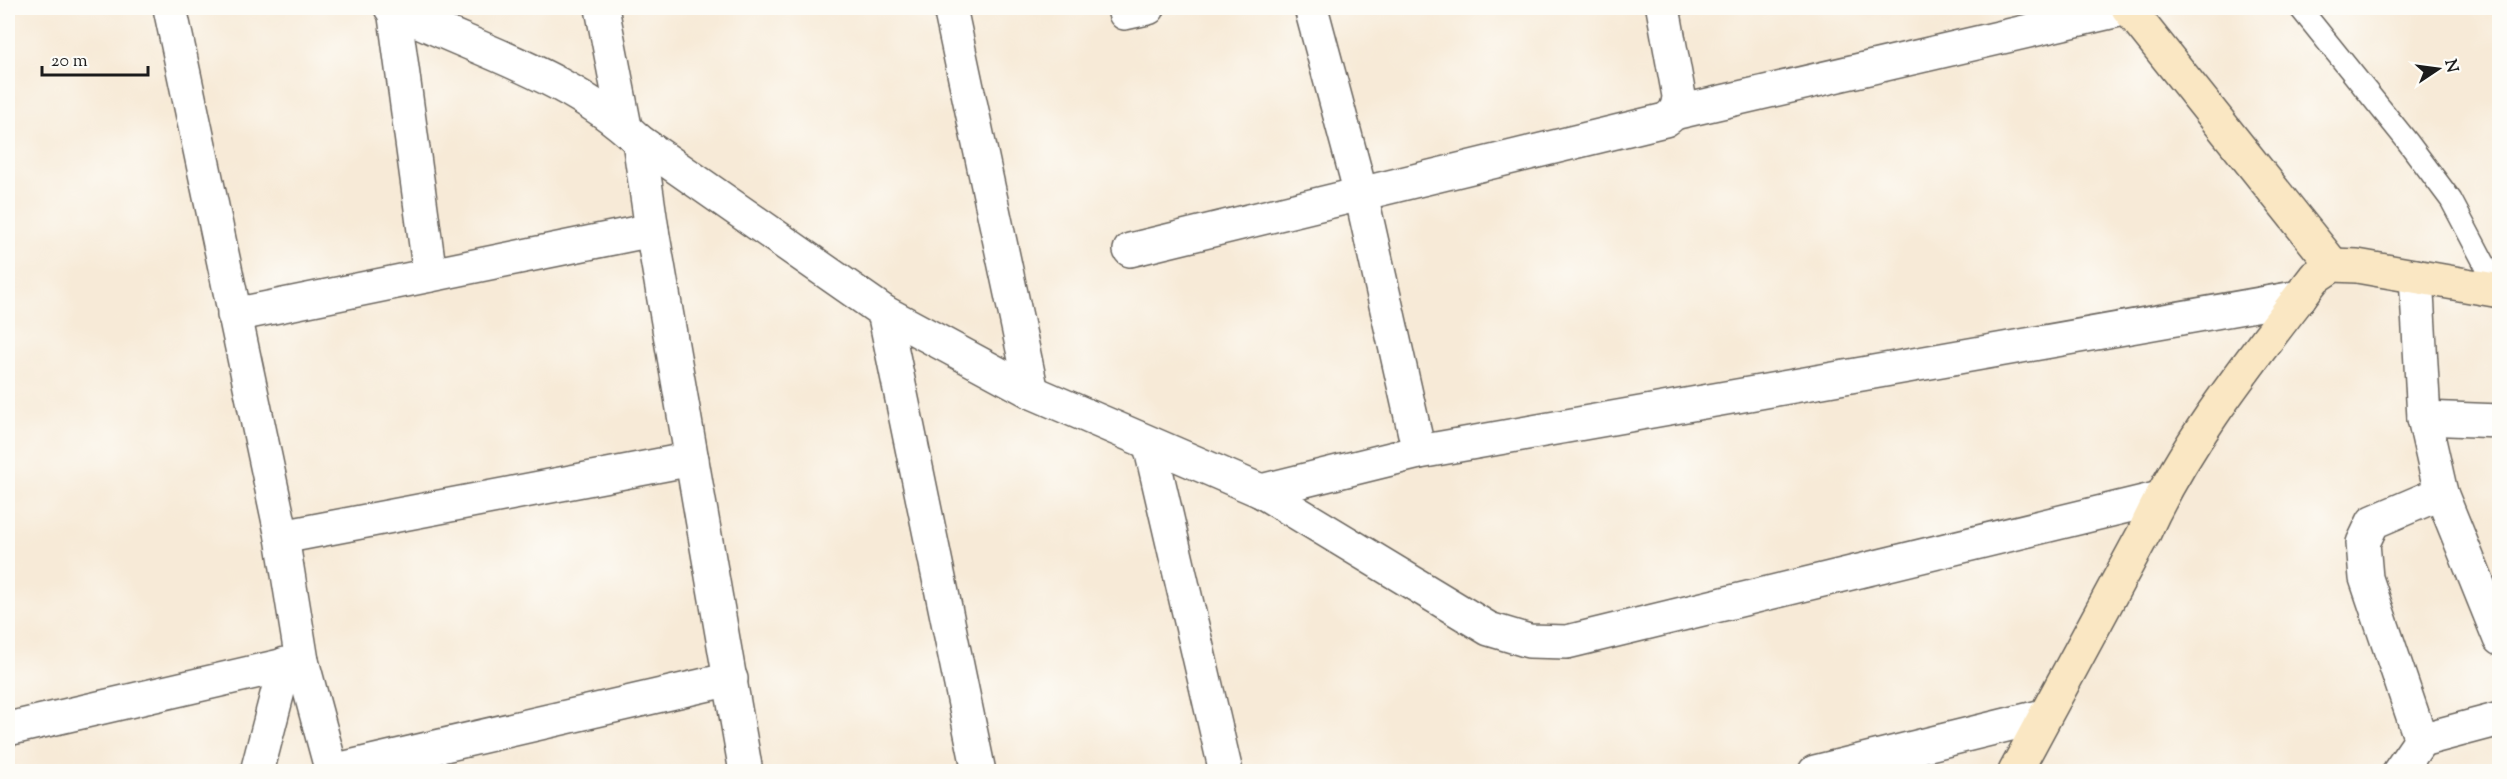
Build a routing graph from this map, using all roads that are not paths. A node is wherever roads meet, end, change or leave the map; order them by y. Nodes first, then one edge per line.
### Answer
1 (170, 8) edge
2 (392, 8) edge
3 (602, 8) edge
4 (950, 8) edge
5 (1311, 8) edge
6 (1663, 8) edge
7 (2128, 8) edge
8 (2300, 8) edge
9 (1674, 113) junction
10 (632, 134) junction
11 (1361, 194) junction
12 (652, 230) junction
13 (1130, 250) dead end
14 (2333, 265) junction
15 (430, 275) junction
16 (2416, 276) junction
17 (2499, 291) edge
18 (2300, 297) junction
19 (884, 312) junction
20 (234, 315) junction
21 (1032, 392) junction
22 (2424, 418) junction
23 (2499, 421) edge
24 (1150, 445) junction
25 (1419, 452) junction
26 (692, 459) junction
27 (1261, 491) junction
28 (2441, 493) junction
29 (2160, 498) junction
30 (282, 537) junction
31 (2499, 639) edge
32 (294, 663) junction
33 (731, 679) junction
34 (2043, 716) junction
35 (2499, 719) edge
36 (8, 729) edge
37 (2421, 740) junction
38 (257, 771) edge
39 (332, 771) edge
40 (746, 771) edge
41 (979, 771) edge
42 (1226, 771) edge
43 (1815, 771) edge
44 (2015, 771) edge
45 (2399, 771) edge

1 - 20 street
2 - 10 street
2 - 15 street
3 - 10 street
4 - 21 street
5 - 11 street
6 - 9 street
7 - 9 street
7 - 14 street
8 - 17 lane
9 - 11 street
10 - 12 street
10 - 19 street
11 - 13 street
11 - 25 street
12 - 15 street
12 - 26 street
14 - 16 street
14 - 18 street
15 - 20 street
16 - 17 street
16 - 22 street
18 - 25 street
18 - 29 street
19 - 21 street
19 - 41 street
20 - 30 street
21 - 24 street
22 - 23 street
22 - 28 street
24 - 27 street
24 - 42 street
25 - 27 street
26 - 30 street
26 - 33 street
27 - 29 street
28 - 31 street
28 - 37 street
29 - 34 street
30 - 32 street
32 - 36 street
32 - 38 street
32 - 39 street
33 - 39 street
33 - 40 street
34 - 43 street
34 - 44 street
35 - 37 street
37 - 45 street

